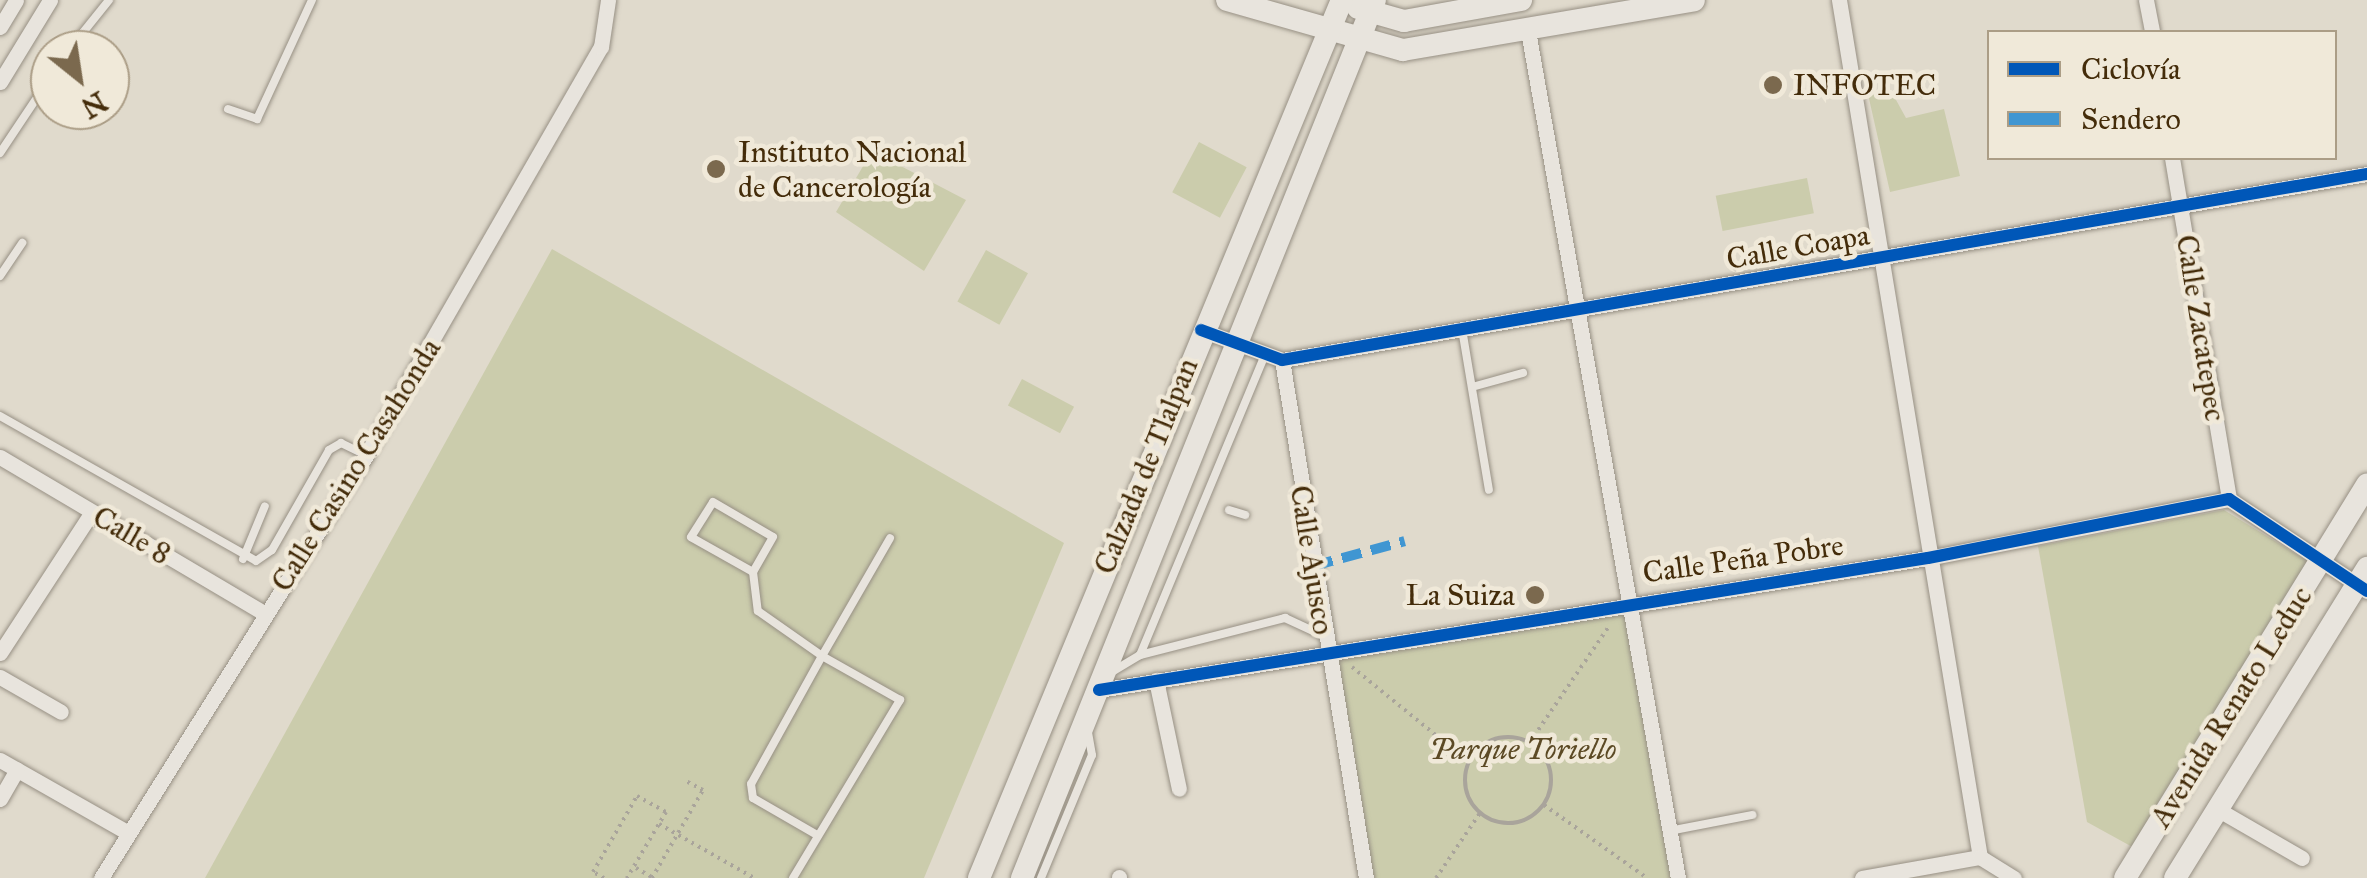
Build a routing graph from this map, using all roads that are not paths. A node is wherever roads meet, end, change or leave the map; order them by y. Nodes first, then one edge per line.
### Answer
1 (16, 0) edge
2 (50, 0) edge
3 (110, 0) edge
4 (312, 0) edge
5 (608, 0) edge
6 (1227, 0) edge
7 (1521, 0) edge
8 (1694, 0) edge
9 (1839, 0) edge
10 (2146, 0) edge
11 (1340, 1) edge
12 (1374, 6) edge
13 (0, 27) edge
14 (85, 30) edge
15 (2152, 30) edge
16 (1528, 32) junction
17 (1331, 34) junction
18 (1362, 44) junction
19 (0, 82) edge
20 (30, 108) edge
21 (228, 109) dead end
22 (0, 153) edge
23 (2172, 160) edge
24 (2367, 174) edge
25 (2180, 206) junction
26 (22, 243) dead end
27 (1880, 258) junction
28 (2, 270) edge
29 (1576, 310) junction
30 (1202, 330) junction
31 (1462, 330) junction
32 (1240, 345) junction
33 (1265, 354) junction
34 (1282, 360) junction
35 (1523, 372) dead end
36 (1472, 387) junction
37 (0, 416) edge
38 (366, 455) junction
39 (0, 457) edge
40 (2367, 486) edge
41 (1488, 490) dead end
42 (2229, 499) junction
43 (264, 506) dead end
44 (1229, 510) dead end
45 (92, 512) junction
46 (1245, 515) dead end
47 (890, 538) dead end
48 (244, 558) junction
49 (1928, 558) junction
50 (2322, 560) junction
51 (753, 572) junction
52 (2364, 581) edge
53 (1626, 601) junction
54 (264, 612) junction
55 (1325, 644) junction
56 (0, 653) edge
57 (822, 656) junction
58 (1140, 656) junction
59 (0, 677) edge
60 (1156, 680) junction
61 (1103, 682) junction
62 (61, 712) dead end
63 (1086, 722) junction
64 (0, 760) edge
65 (17, 770) junction
66 (1179, 790) dead end
67 (0, 799) edge
68 (2217, 809) junction
69 (1752, 816) dead end
70 (1669, 831) junction
71 (128, 832) junction
72 (816, 834) junction
73 (1980, 857) junction
74 (2302, 858) dead end
75 (101, 878) edge
76 (793, 878) edge
77 (979, 878) edge
78 (1022, 878) edge
79 (1042, 878) edge
80 (1366, 878) edge
81 (1678, 878) edge
82 (1862, 878) edge
83 (2014, 878) edge
84 (2125, 878) edge
85 (2175, 878) edge

1 - 13 street
2 - 19 street
3 - 14 lane
4 - 21 lane
5 - 38 street, Calle Casino Casahonda
6 - 17 main road
7 - 12 main road
8 - 16 main road
9 - 27 street
10 - 15 street
11 - 12 main road
11 - 17 main road, Calzada de Tlalpan
12 - 18 main road, Calzada de Tlalpan
16 - 18 main road
16 - 29 street
17 - 18 main road
17 - 30 main road, Calzada de Tlalpan
18 - 32 main road, Calzada de Tlalpan
20 - 22 lane
23 - 25 street, Calle Zacatepec
24 - 25 street, Calle Coapa
25 - 27 street, Calle Coapa
25 - 42 street, Calle Zacatepec
26 - 28 lane
27 - 29 street, Calle Coapa
27 - 49 street
29 - 31 street, Calle Coapa
29 - 53 street
30 - 32 street, Calle Coapa
30 - 77 main road, Calzada de Tlalpan
31 - 34 street, Calle Coapa
31 - 36 lane
32 - 33 street, Calle Coapa
32 - 61 main road, Calzada de Tlalpan
33 - 34 street, Calle Coapa
33 - 58 lane
34 - 55 street, Calle Ajusco
35 - 36 lane
36 - 41 lane
37 - 48 lane
38 - 48 lane
38 - 54 street, Calle Casino Casahonda
39 - 45 street, Calle 8
40 - 50 main road, Avenida Renato Leduc
42 - 49 street, Calle Peña Pobre
42 - 50 street
43 - 48 lane
44 - 46 lane
45 - 54 street, Calle 8
45 - 56 street
47 - 57 lane
49 - 53 street, Calle Peña Pobre
49 - 73 street
50 - 52 street
50 - 84 main road, Avenida Renato Leduc
51 - 51 lane
51 - 57 lane
52 - 68 main road, Avenida Renato Leduc
53 - 55 street, Calle Peña Pobre
53 - 70 street
54 - 71 street, Calle Casino Casahonda
55 - 58 lane
55 - 60 street, Calle Peña Pobre
55 - 80 street, Calle Ajusco
57 - 72 lane
57 - 72 lane
58 - 61 lane
59 - 62 street
60 - 61 street, Calle Peña Pobre
60 - 66 street
61 - 63 main road, Calzada de Tlalpan
63 - 78 main road, Calzada de Tlalpan
63 - 79 lane
64 - 65 street
65 - 67 street
65 - 71 street
68 - 74 street
68 - 85 main road, Avenida Renato Leduc
69 - 70 lane
70 - 81 street
71 - 75 street, Calle Casino Casahonda
72 - 76 lane
73 - 82 street
73 - 83 street

